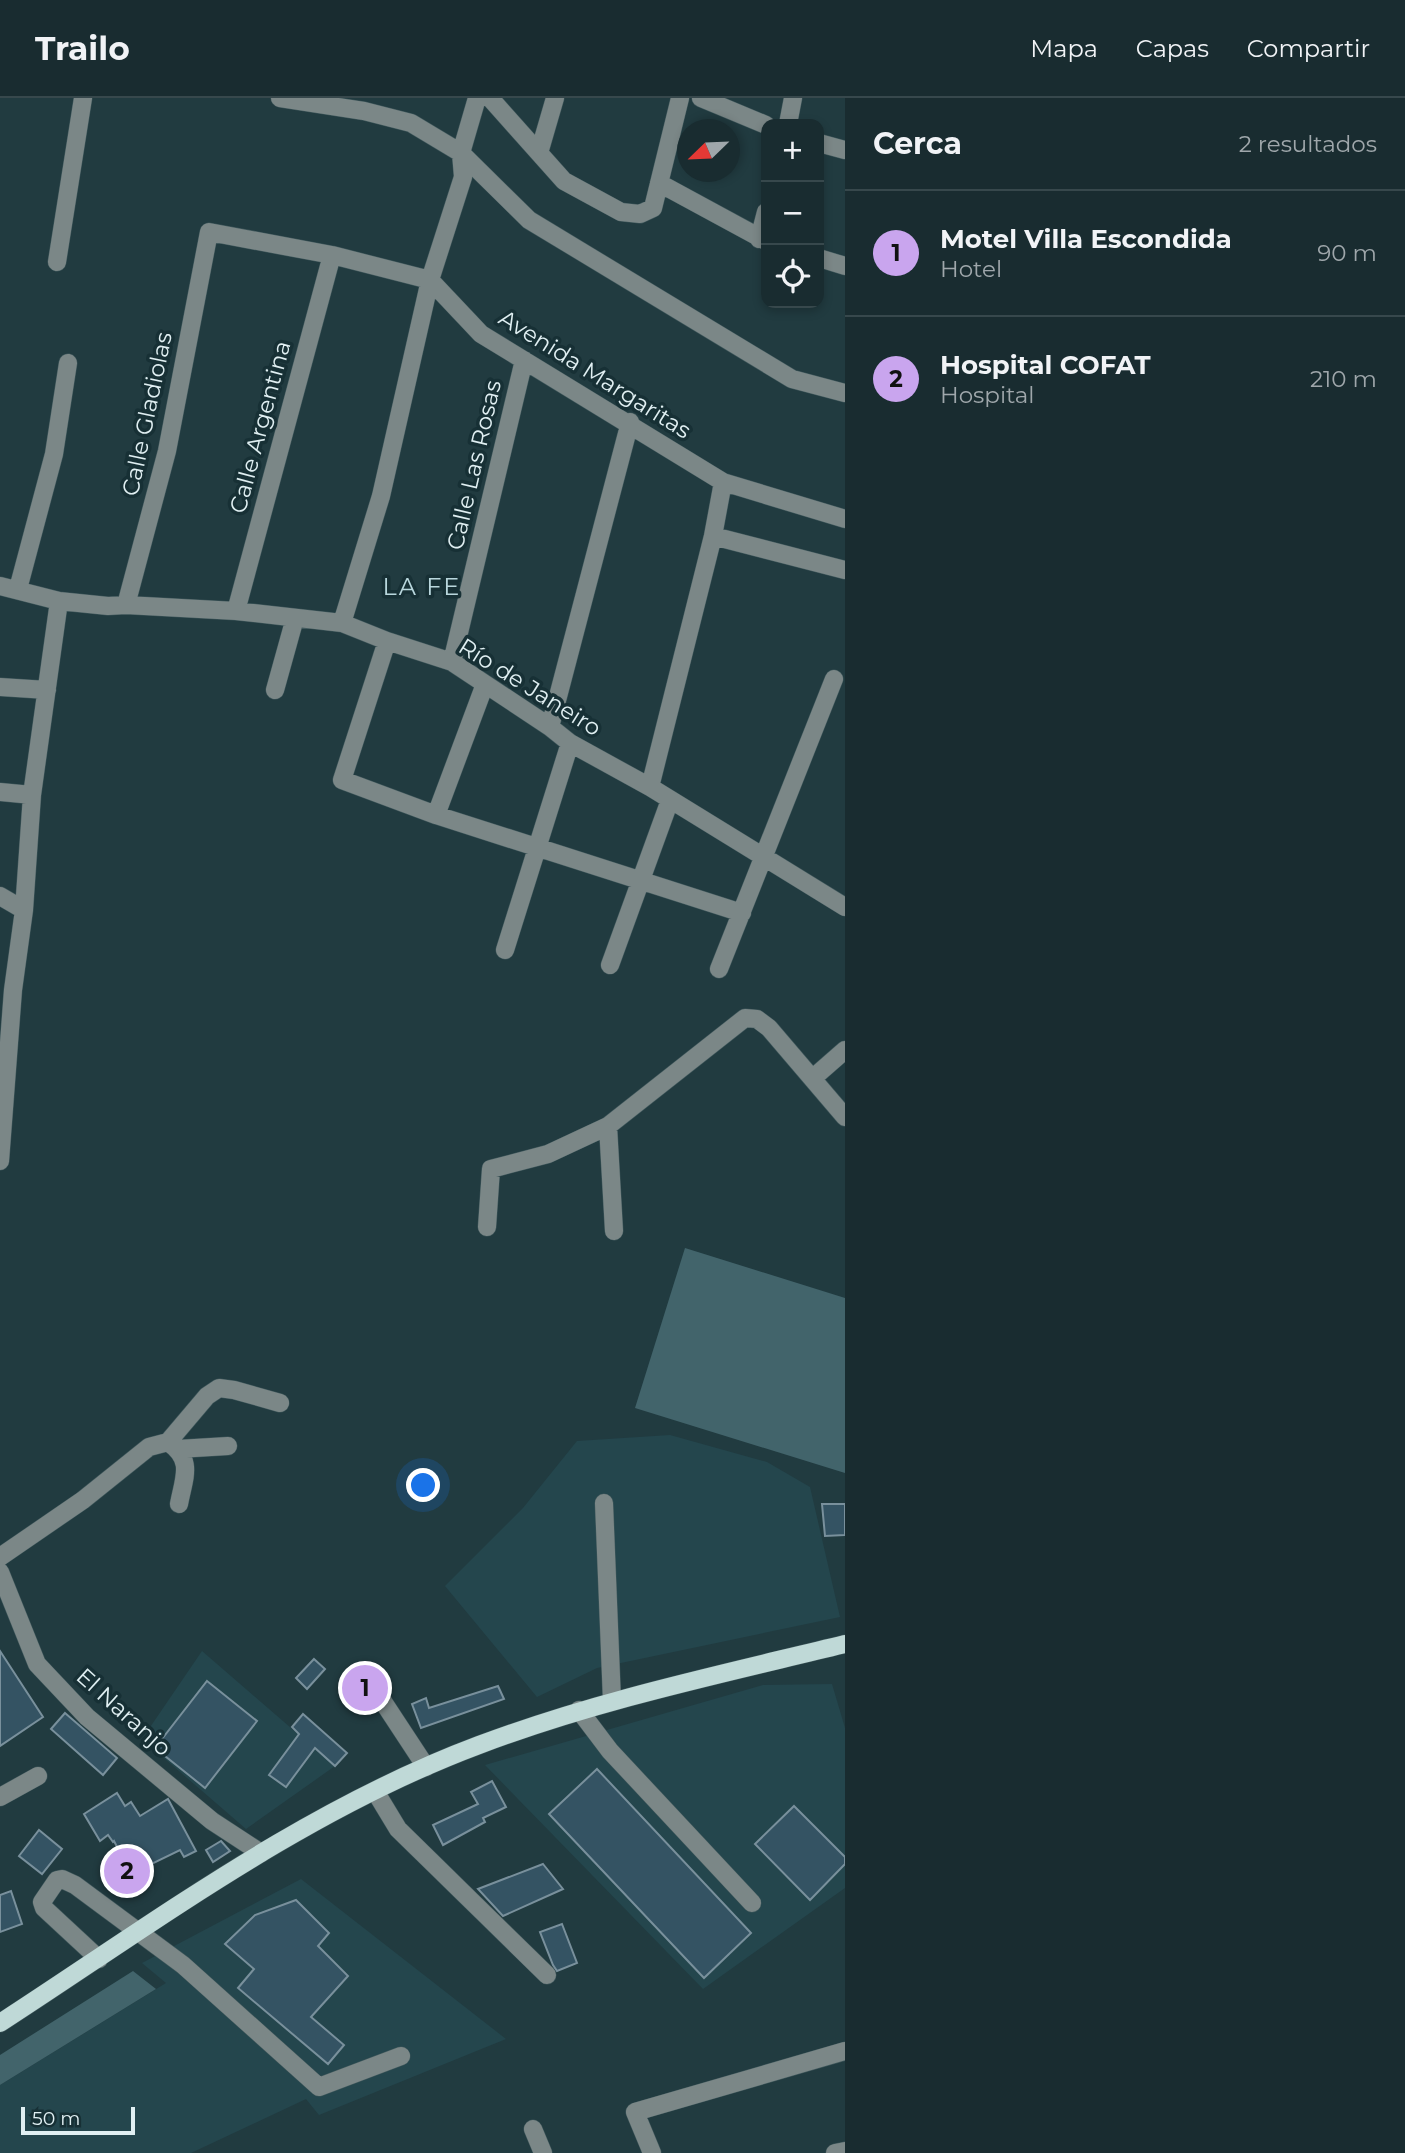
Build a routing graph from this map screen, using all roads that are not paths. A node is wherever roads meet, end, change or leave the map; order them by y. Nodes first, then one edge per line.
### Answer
1 (83, 98) edge
2 (280, 98) edge
3 (477, 98) edge
4 (490, 98) edge
5 (555, 98) edge
6 (680, 98) edge
7 (701, 98) edge
8 (793, 98) edge
9 (789, 119) edge
10 (761, 123) edge
11 (824, 144) edge
12 (845, 150) edge
13 (461, 153) junction
14 (539, 153) junction
15 (659, 183) junction
16 (761, 239) edge
17 (332, 255) junction
18 (824, 260) edge
19 (57, 262) dead end
20 (845, 266) edge
21 (430, 280) junction
22 (524, 360) junction
23 (68, 363) dead end
24 (845, 393) edge
25 (629, 422) junction
26 (723, 482) junction
27 (845, 519) edge
28 (713, 536) junction
29 (845, 570) edge
30 (9, 587) edge
31 (59, 601) junction
32 (126, 605) junction
33 (236, 611) junction
34 (295, 618) junction
35 (342, 623) junction
36 (387, 641) junction
37 (452, 662) junction
38 (834, 679) dead end
39 (485, 684) junction
40 (0, 687) edge
41 (47, 690) junction
42 (275, 690) dead end
43 (550, 727) junction
44 (570, 743) junction
45 (650, 787) junction
46 (0, 792) edge
47 (33, 795) junction
48 (670, 800) junction
49 (436, 814) junction
50 (537, 847) junction
51 (765, 856) junction
52 (640, 881) junction
53 (0, 896) edge
54 (845, 907) edge
55 (24, 910) junction
56 (742, 913) junction
57 (505, 950) dead end
58 (610, 965) dead end
59 (719, 969) dead end
60 (6, 990) edge
61 (845, 1050) edge
62 (813, 1078) junction
63 (2, 1106) edge
64 (845, 1117) edge
65 (608, 1126) junction
66 (0, 1161) edge
67 (487, 1227) dead end
68 (614, 1231) dead end
69 (280, 1404) dead end
70 (173, 1446) junction
71 (228, 1446) dead end
72 (604, 1503) dead end
73 (179, 1504) dead end
74 (0, 1557) edge
75 (0, 1572) edge
76 (845, 1644) edge
77 (375, 1690) dead end
78 (612, 1701) junction
79 (579, 1710) junction
80 (426, 1767) junction
81 (38, 1776) dead end
82 (375, 1791) junction
83 (0, 1797) edge
84 (261, 1853) junction
85 (752, 1903) dead end
86 (137, 1933) junction
87 (99, 1959) junction
88 (547, 1975) dead end
89 (0, 2022) edge
90 (845, 2051) edge
91 (401, 2056) dead end
92 (533, 2129) dead end
93 (845, 2151) edge
94 (542, 2153) edge
95 (652, 2153) edge
96 (835, 2153) edge

1 - 19 street
2 - 13 street
3 - 13 street
4 - 14 street
5 - 14 street
6 - 15 street
7 - 10 street
8 - 9 street
11 - 12 street
13 - 21 street
13 - 24 street
14 - 15 street
15 - 16 street
17 - 21 street
17 - 32 street, Calle Gladiolas
17 - 33 street, Calle Argentina
18 - 20 street
21 - 22 street, Avenida Margaritas
21 - 35 street
22 - 25 street, Avenida Margaritas
22 - 37 street, Calle Las Rosas
23 - 30 street
25 - 26 street, Avenida Margaritas
25 - 43 street
26 - 27 street, Avenida Margaritas
26 - 28 street
28 - 29 street
28 - 45 street
30 - 31 street, Río de Janeiro
31 - 32 street, Río de Janeiro
31 - 41 street
32 - 33 street, Río de Janeiro
33 - 34 street, Río de Janeiro
34 - 35 street, Río de Janeiro
34 - 42 street
35 - 36 street, Río de Janeiro
36 - 37 street, Río de Janeiro
36 - 49 street
37 - 39 street, Río de Janeiro
38 - 51 street
39 - 43 street, Río de Janeiro
39 - 49 street
40 - 41 street
41 - 47 street
43 - 44 street, Río de Janeiro
44 - 45 street, Río de Janeiro
44 - 50 street
45 - 48 street, Río de Janeiro
46 - 47 street
47 - 55 street
48 - 51 street, Río de Janeiro
48 - 52 street
49 - 50 street
50 - 52 street
50 - 57 street
51 - 54 street, Río de Janeiro
51 - 56 street
52 - 56 street
52 - 58 street
53 - 55 street
55 - 60 street
56 - 59 street
60 - 63 street
61 - 62 street
62 - 64 street
62 - 65 street
63 - 66 street
65 - 67 street
65 - 68 street
69 - 70 street
70 - 71 street
70 - 73 street
70 - 74 street
72 - 78 street
75 - 84 street, El Naranjo
76 - 78 main road
77 - 80 street
78 - 79 main road
79 - 80 main road
79 - 85 street
80 - 82 main road
81 - 83 street
82 - 84 main road
82 - 88 street
84 - 86 main road
86 - 87 main road
86 - 87 street
86 - 91 street
87 - 89 main road
90 - 95 street
92 - 94 street
93 - 96 street

